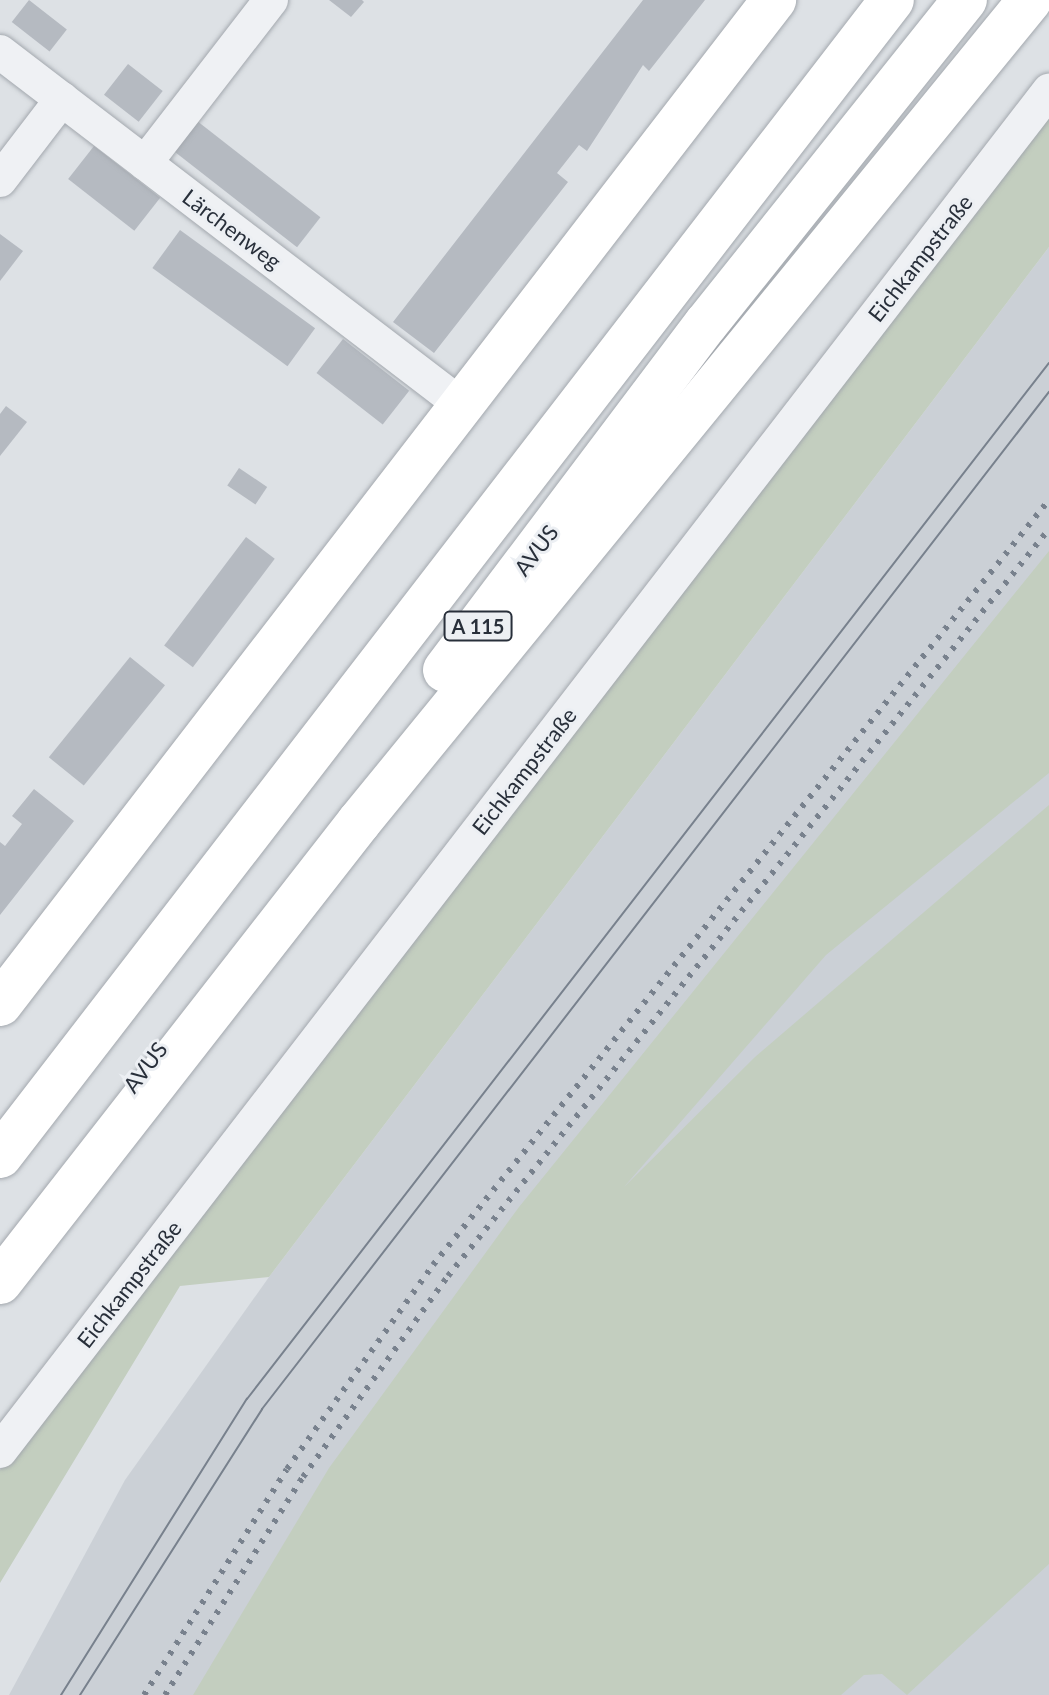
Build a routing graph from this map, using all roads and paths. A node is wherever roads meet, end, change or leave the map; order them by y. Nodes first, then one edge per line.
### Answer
1 (271, 0) edge
2 (774, 0) edge
3 (892, 0) edge
4 (965, 0) edge
5 (1030, 0) edge
6 (0, 52) edge
7 (1049, 91) edge
8 (62, 99) junction
9 (145, 163) junction
10 (0, 180) edge
11 (464, 407) junction
12 (0, 1004) edge
13 (0, 1156) edge
14 (0, 1259) edge
15 (0, 1282) edge
16 (0, 1451) edge

1 - 9 street
2 - 11 main road
3 - 13 main road, A 115
4 - 14 main road, AVUS / A 115
5 - 15 main road
6 - 8 street, Lärchenweg
7 - 16 street, Eichkampstraße
8 - 9 street, Lärchenweg
8 - 10 street
9 - 11 street, Lärchenweg
11 - 12 main road

